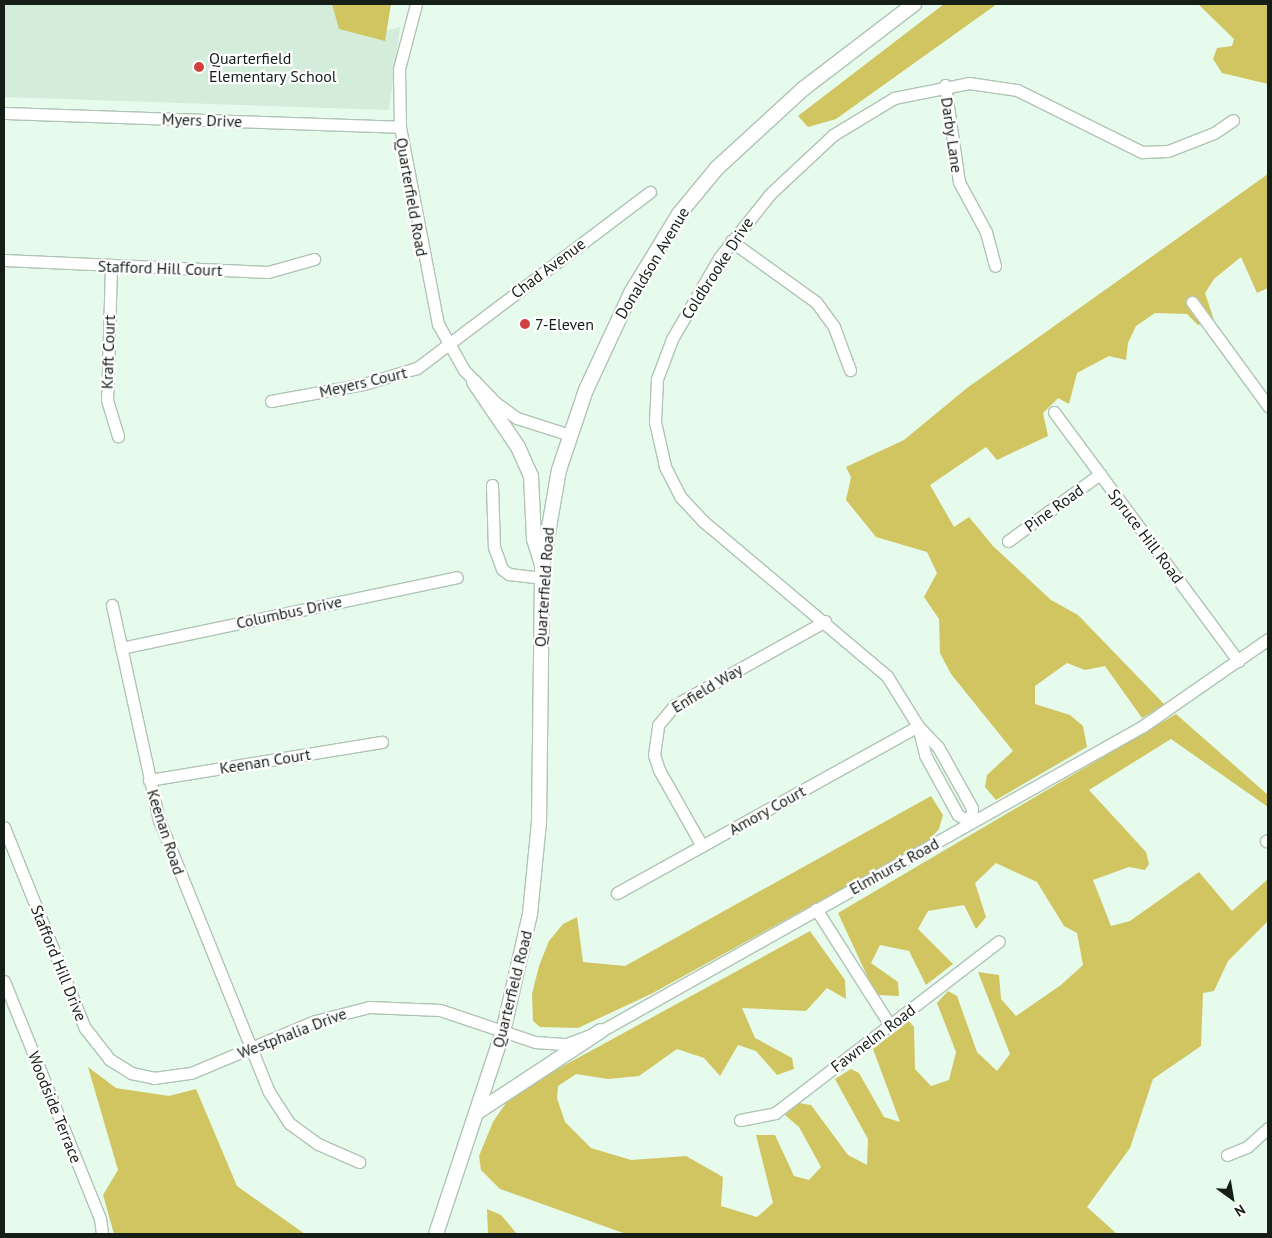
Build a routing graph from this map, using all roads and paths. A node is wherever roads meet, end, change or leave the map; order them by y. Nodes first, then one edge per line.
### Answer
1 (416, 4) edge
2 (914, 4) edge
3 (945, 85) junction
4 (4, 113) edge
5 (1233, 120) dead end
6 (400, 127) junction
7 (650, 192) dead end
8 (731, 241) junction
9 (314, 259) dead end
10 (4, 260) edge
11 (111, 266) junction
12 (995, 266) dead end
13 (1192, 302) dead end
14 (446, 345) junction
15 (850, 370) dead end
16 (474, 382) junction
17 (271, 401) dead end
18 (1268, 406) edge
19 (1054, 412) dead end
20 (570, 435) junction
21 (118, 436) dead end
22 (1100, 474) junction
23 (492, 485) dead end
24 (1008, 541) dead end
25 (542, 573) junction
26 (457, 577) dead end
27 (112, 605) dead end
28 (825, 621) junction
29 (1268, 639) edge
30 (121, 648) junction
31 (1238, 661) junction
32 (918, 726) junction
33 (382, 742) dead end
34 (149, 780) junction
35 (971, 822) junction
36 (4, 827) edge
37 (702, 846) junction
38 (617, 893) dead end
39 (816, 909) junction
40 (999, 942) dead end
41 (4, 981) edge
42 (890, 1025) junction
43 (601, 1031) junction
44 (503, 1032) junction
45 (251, 1048) junction
46 (142, 1076) joint
47 (476, 1113) junction
48 (740, 1120) dead end
49 (1268, 1128) edge
50 (1228, 1156) dead end
51 (359, 1162) dead end
52 (102, 1234) edge
53 (436, 1234) edge

1 - 6 street, Quarterfield Road
2 - 20 main road, Donaldson Avenue
3 - 5 street, Coldbrooke Drive
3 - 8 street, Coldbrooke Drive
3 - 12 street, Darby Lane
4 - 6 street, Myers Drive
6 - 14 street, Quarterfield Road
7 - 14 street, Chad Avenue
8 - 15 street
8 - 28 street, Coldbrooke Drive
9 - 11 street, Stafford Hill Court
10 - 11 street, Stafford Hill Court
11 - 21 street, Kraft Court
13 - 18 street
14 - 16 street, Quarterfield Road
14 - 17 street, Meyers Court
16 - 20 street, Quarterfield Road
16 - 25 main road
19 - 22 street, Spruce Hill Road
20 - 25 main road, Quarterfield Road
22 - 24 street, Pine Road
22 - 31 street, Spruce Hill Road
23 - 25 street
25 - 44 main road, Quarterfield Road
26 - 30 street, Columbus Drive
27 - 30 street, Keenan Road
28 - 32 street, Coldbrooke Drive
28 - 37 street, Enfield Way
29 - 31 street, Elmhurst Road
30 - 34 street, Keenan Road
31 - 35 street, Elmhurst Road
32 - 35 street, Coldbrooke Drive
32 - 37 street, Amory Court
33 - 34 street, Keenan Court
34 - 45 street, Keenan Road
35 - 39 street, Elmhurst Road
36 - 46 street, Stafford Hill Drive
37 - 38 street, Amory Court
39 - 42 street
39 - 43 street, Elmhurst Road
40 - 42 street, Fawnelm Road
41 - 52 street, Woodside Terrace
42 - 48 street, Fawnelm Road
43 - 44 street, Elmhurst Road
43 - 47 main road
44 - 45 street, Westphalia Drive
44 - 47 main road, Quarterfield Road
45 - 46 street, Westphalia Drive
45 - 51 street, Keenan Road
47 - 53 main road, Quarterfield Road
49 - 50 street

